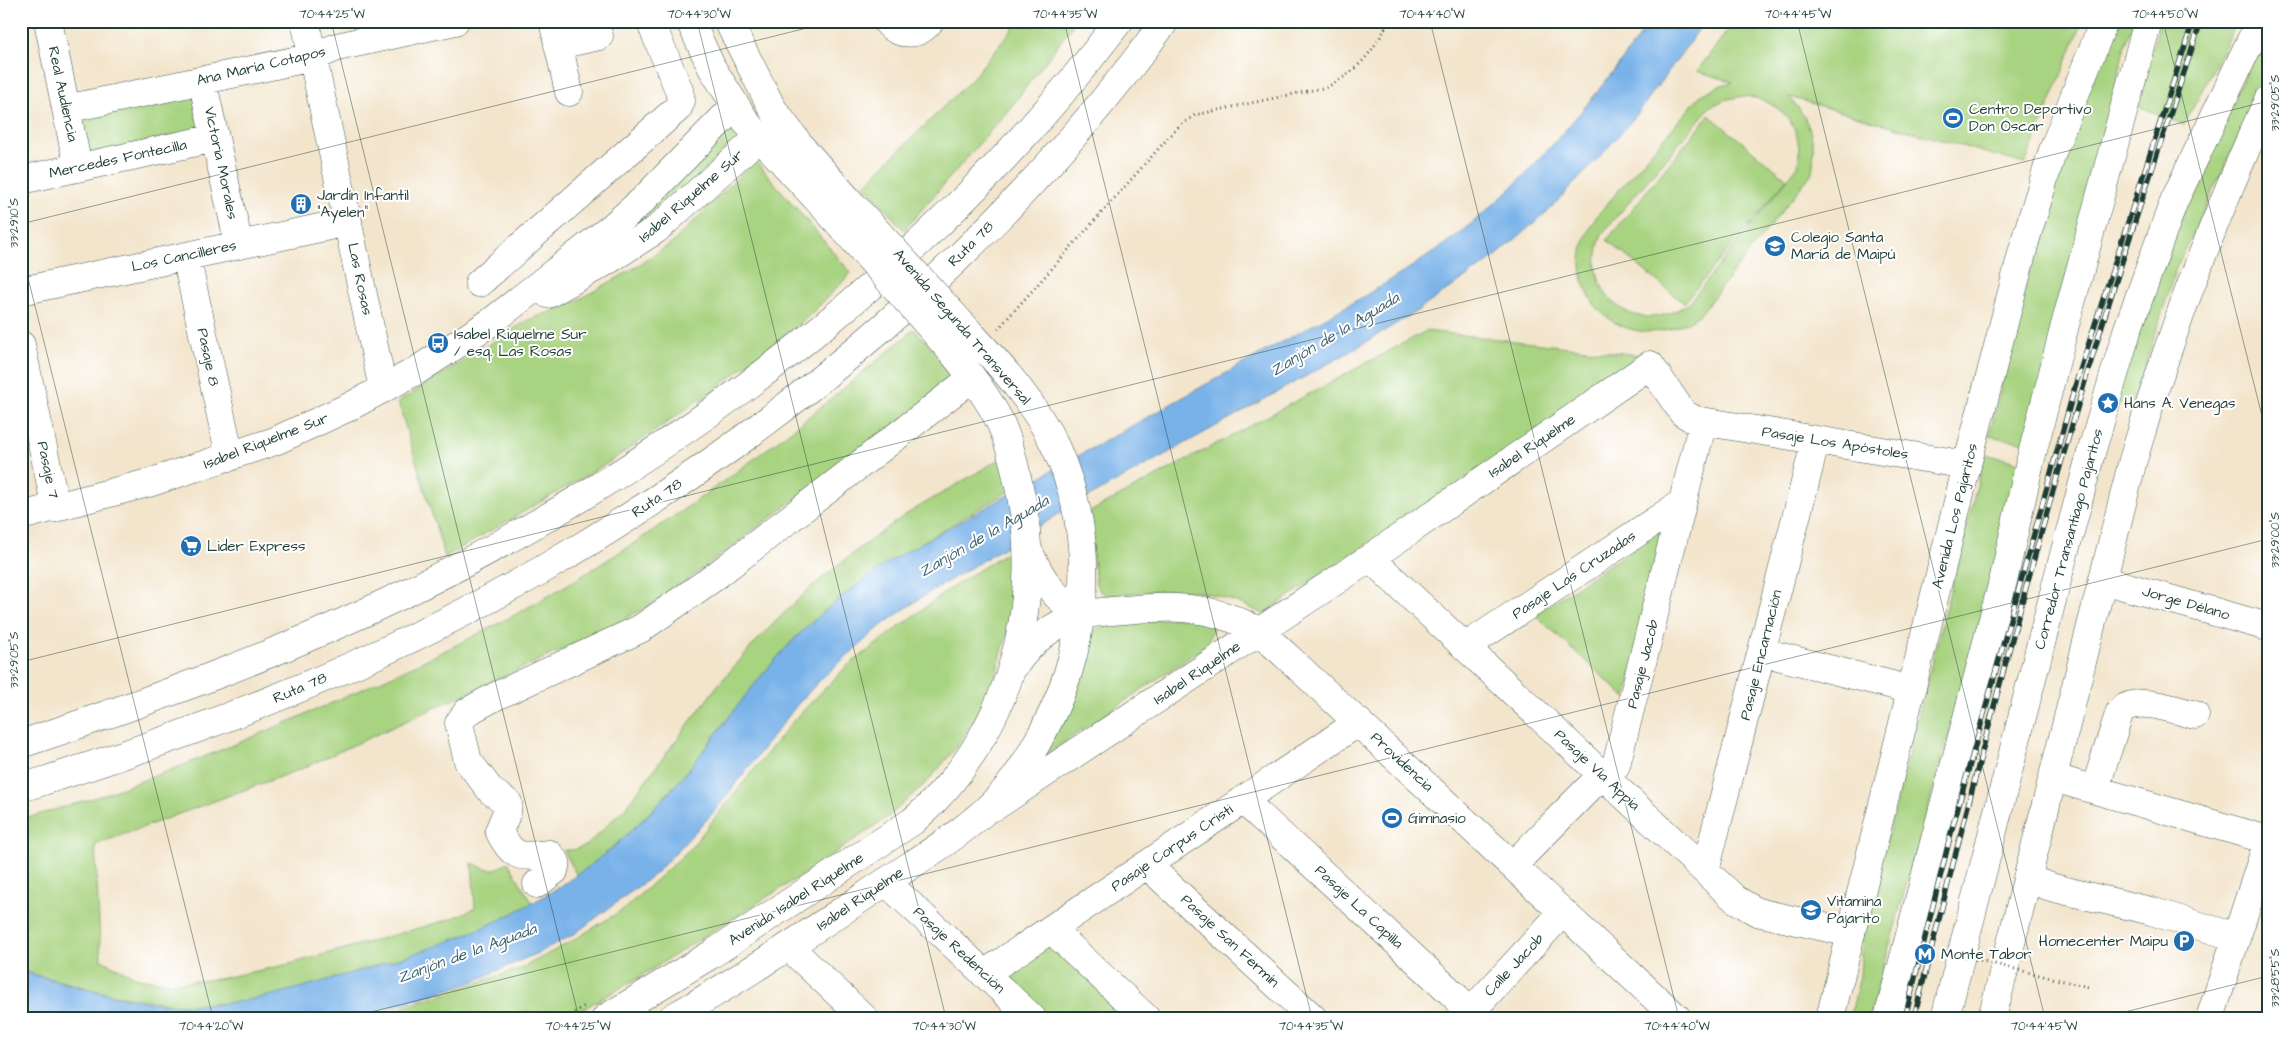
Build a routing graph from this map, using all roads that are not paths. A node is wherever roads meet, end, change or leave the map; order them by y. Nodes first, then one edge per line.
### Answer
1 (48, 21) edge
2 (305, 21) edge
3 (455, 21) edge
4 (650, 21) edge
5 (690, 21) edge
6 (728, 21) edge
7 (886, 21) edge
8 (930, 21) edge
9 (1119, 21) edge
10 (1165, 21) edge
11 (2104, 21) edge
12 (2148, 21) edge
13 (2260, 21) edge
14 (555, 33) edge
15 (599, 36) dead end
16 (313, 57) junction
17 (202, 80) junction
18 (762, 90) junction
19 (569, 92) dead end
20 (2268, 100) edge
21 (735, 106) junction
22 (66, 109) junction
23 (215, 138) junction
24 (758, 138) junction
25 (78, 168) junction
26 (21, 180) edge
27 (843, 212) junction
28 (348, 222) junction
29 (239, 245) junction
30 (186, 256) junction
31 (479, 283) dead end
32 (21, 291) edge
33 (490, 322) junction
34 (972, 340) junction
35 (21, 345) edge
36 (972, 378) junction
37 (383, 389) junction
38 (1703, 422) junction
39 (1816, 440) junction
40 (230, 457) junction
41 (1967, 465) junction
42 (1682, 503) junction
43 (56, 508) junction
44 (21, 516) edge
45 (1028, 546) junction
46 (1370, 558) junction
47 (2103, 580) junction
48 (1082, 614) junction
49 (2268, 627) edge
50 (1258, 632) junction
51 (1465, 647) junction
52 (1762, 652) junction
53 (1011, 670) junction
54 (1912, 690) junction
55 (2195, 715) dead end
56 (1358, 722) junction
57 (21, 744) edge
58 (968, 760) joint
59 (1604, 776) junction
60 (2054, 778) junction
61 (21, 788) edge
62 (2095, 789) junction
63 (1243, 800) junction
64 (970, 824) junction
65 (2268, 841) edge
66 (1147, 865) junction
67 (1513, 866) junction
68 (1705, 871) junction
69 (2027, 879) junction
70 (886, 882) junction
71 (537, 884) dead end
72 (1563, 912) junction
73 (1051, 929) junction
74 (1851, 933) junction
75 (2236, 937) junction
76 (789, 947) junction
77 (984, 974) junction
78 (599, 1010) edge
79 (683, 1015) edge
80 (1468, 1017) edge
81 (864, 1018) edge
82 (1032, 1018) edge
83 (1146, 1018) edge
84 (1312, 1018) edge
85 (1677, 1018) edge
86 (1830, 1018) edge
87 (1888, 1018) edge
88 (1945, 1018) edge
89 (1992, 1018) edge
90 (2210, 1018) edge

1 - 22 main road, Real Audiencia
2 - 16 main road, Las Rosas
3 - 16 main road, Ana María Cotapos
4 - 31 main road
5 - 21 main road, Avenida Segunda Transversal
6 - 18 main road, Avenida Segunda Transversal
7 - 8 main road
9 - 57 main road
10 - 61 main road, Ruta 78
11 - 41 main road, Avenida Los Pajaritos
12 - 87 main road
13 - 88 main road, Corredor Transantiago Pajaritos
14 - 15 main road
14 - 19 main road
16 - 17 main road, Ana María Cotapos
16 - 28 main road, Las Rosas
17 - 22 main road, Ana María Cotapos
17 - 23 main road, Victoria Morales
18 - 24 main road
18 - 27 main road, Avenida Segunda Transversal
20 - 47 main road
21 - 24 main road, Avenida Segunda Transversal
21 - 33 main road, Isabel Riquelme Sur
22 - 25 main road, Real Audiencia
23 - 25 main road, Mercedes Fontecilla
23 - 29 main road, Victoria Morales
24 - 27 main road, Avenida Segunda Transversal
24 - 33 main road, Isabel Riquelme Sur
25 - 26 main road, Mercedes Fontecilla
27 - 34 main road, Avenida Segunda Transversal, bridge
28 - 29 main road, Los Cancilleres
28 - 37 main road, Las Rosas
29 - 30 main road, Los Cancilleres
30 - 32 main road, Los Cancilleres
30 - 40 main road, Pasaje 8
33 - 37 main road, Isabel Riquelme Sur
34 - 36 main road, Avenida Segunda Transversal
34 - 48 main road, Avenida Segunda Transversal
35 - 43 main road, Pasaje 7
36 - 45 main road, Avenida Segunda Transversal
36 - 71 main road
37 - 40 main road, Isabel Riquelme Sur
38 - 39 main road, Pasaje Los Apóstoles
38 - 42 main road, Pasaje Jacob
38 - 46 main road, Isabel Riquelme
39 - 41 main road, Pasaje Los Apóstoles
39 - 52 main road, Pasaje Encarnación
40 - 43 main road, Isabel Riquelme Sur
41 - 54 main road, Avenida Los Pajaritos
42 - 51 main road, Pasaje Las Cruzadas
42 - 59 main road, Pasaje Jacob
43 - 44 main road, Isabel Riquelme Sur
45 - 48 main road
45 - 53 main road, Avenida Segunda Transversal
46 - 50 main road, Isabel Riquelme
46 - 51 main road, Pasaje Vía Appia
47 - 49 main road, Jorge Délano
47 - 60 main road
48 - 50 main road, Providencia
48 - 53 main road
48 - 64 main road, Avenida Segunda Transversal
50 - 56 main road, Providencia
50 - 64 main road, Isabel Riquelme
51 - 59 main road, Pasaje Vía Appia
52 - 54 main road
52 - 68 main road, Pasaje Encarnación
53 - 58 main road, Avenida Segunda Transversal
54 - 74 main road, Avenida Los Pajaritos
55 - 62 main road
56 - 63 main road, Pasaje Corpus Cristi
56 - 67 main road, Providencia
58 - 78 main road, Avenida Isabel Riquelme
59 - 67 main road, Pasaje Jacob
59 - 68 main road, Pasaje Vía Appia
60 - 62 main road
60 - 69 main road
62 - 65 main road
63 - 66 main road, Pasaje Corpus Cristi
63 - 80 main road, Pasaje La Capilla
64 - 70 main road, Isabel Riquelme
65 - 75 main road
66 - 73 main road, Pasaje Corpus Cristi
66 - 84 main road, Pasaje San Fermín
67 - 72 main road, Providencia
68 - 74 main road, Pasaje Vía Appia
69 - 75 main road
69 - 89 main road
70 - 76 main road, Isabel Riquelme
70 - 77 main road, Pasaje Redención
72 - 80 main road, Calle Jacob
72 - 85 main road, Providencia
73 - 77 main road, Pasaje Corpus Cristi
73 - 83 main road
74 - 86 main road, Avenida Los Pajaritos
75 - 90 main road
76 - 79 main road, Isabel Riquelme
76 - 81 main road
77 - 82 main road, Pasaje Redención

